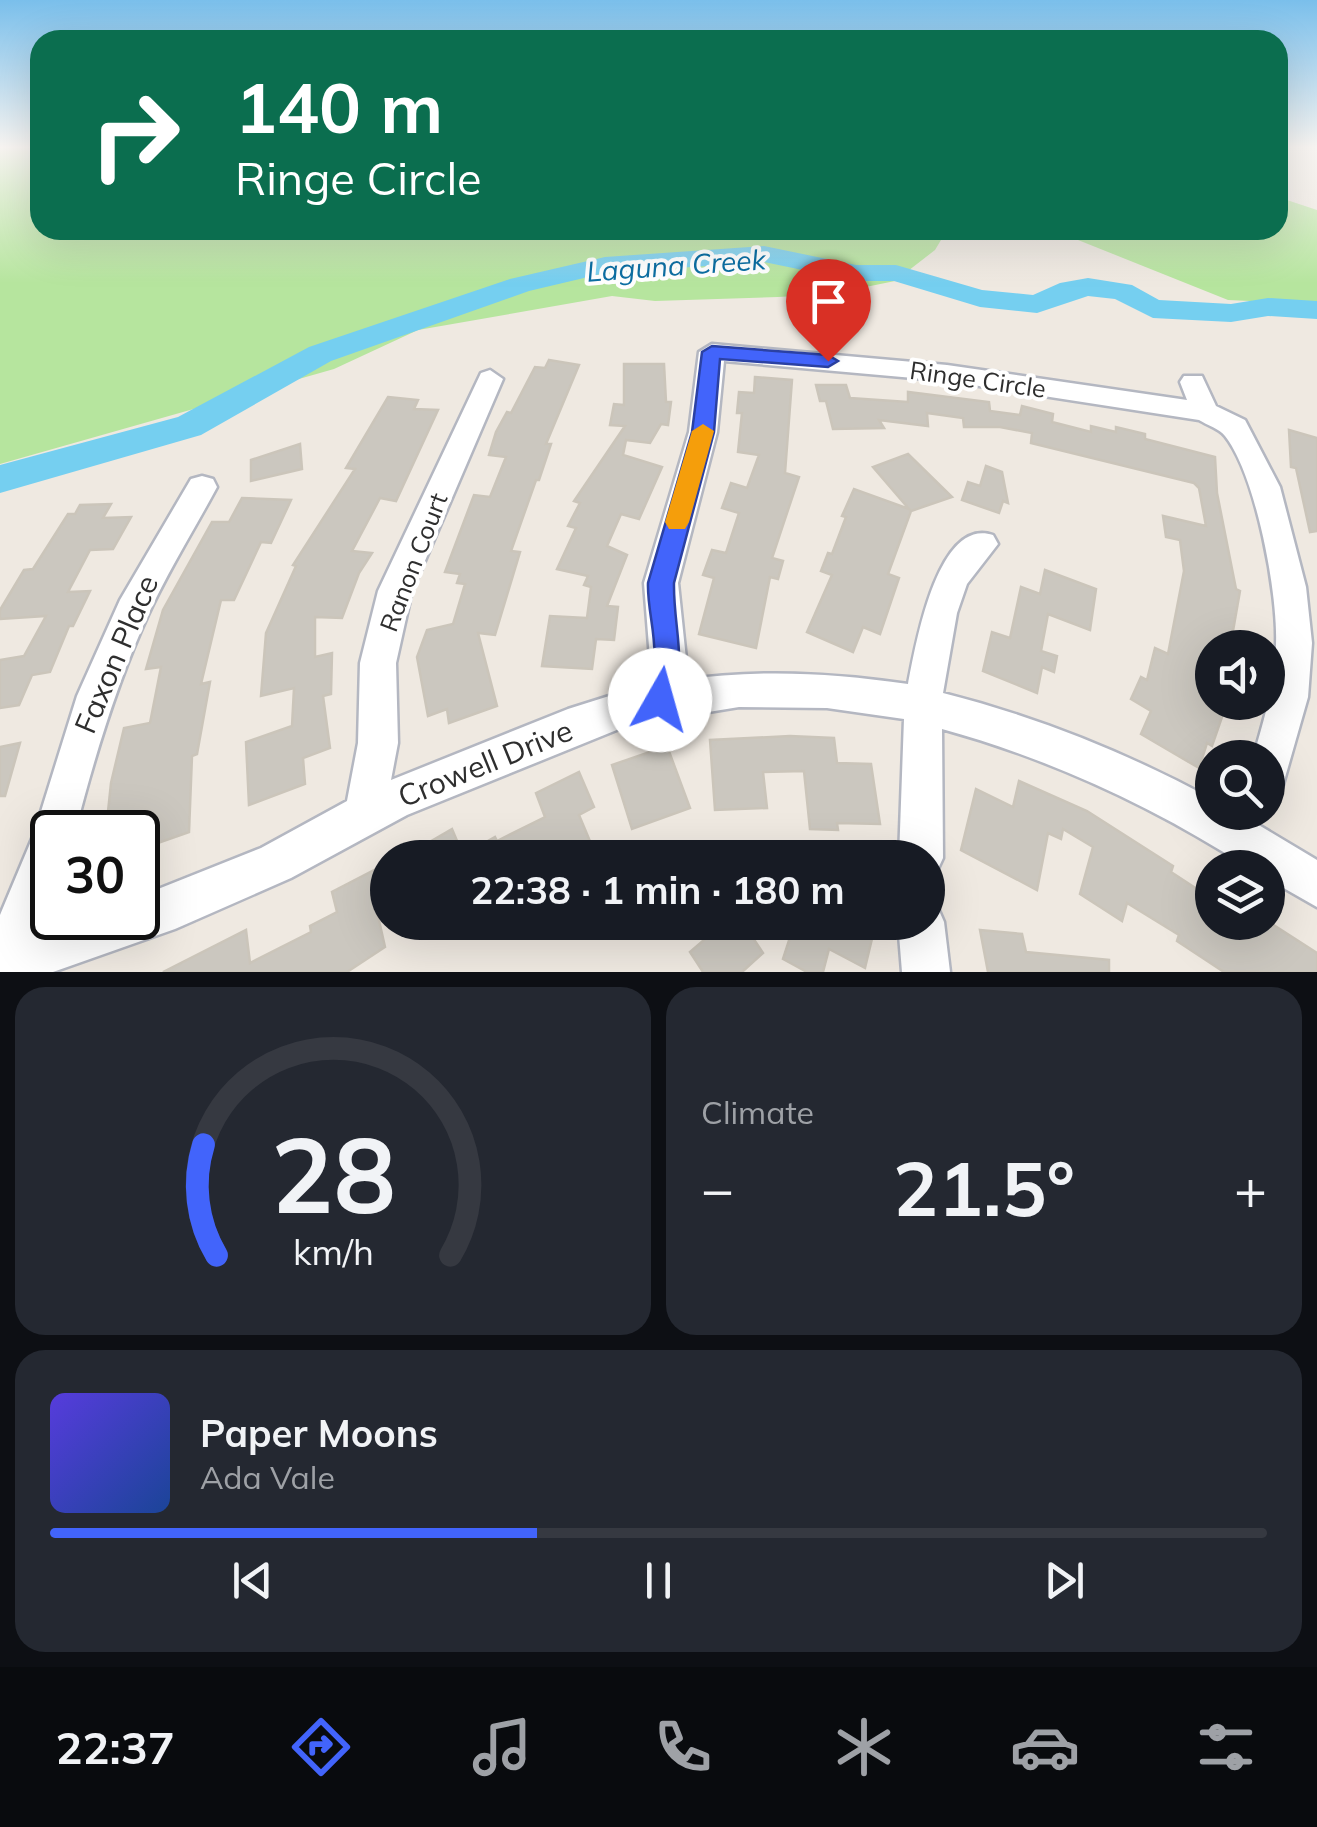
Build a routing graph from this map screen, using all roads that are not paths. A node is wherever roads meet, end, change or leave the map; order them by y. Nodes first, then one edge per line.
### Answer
1 (490, 379) dead end
2 (1193, 382) dead end
3 (1205, 412) junction
4 (202, 486) dead end
5 (982, 544) dead end
6 (660, 700) junction
7 (923, 702) junction
8 (1277, 740) edge
9 (1195, 803) edge
10 (60, 810) edge
11 (364, 813) junction
12 (1257, 830) edge
13 (920, 840) edge
14 (1317, 885) edge
15 (30, 894) edge
16 (923, 940) edge
17 (1, 965) edge
18 (926, 972) edge

1 - 11 street, Ranon Court
2 - 3 street
3 - 6 street, Ringe Circle
3 - 8 street
4 - 10 street, Faxon Place
5 - 7 street
6 - 7 street, Crowell Drive
6 - 11 street, Crowell Drive
7 - 9 street, Crowell Drive
7 - 13 street
11 - 17 street, Crowell Drive
12 - 14 street, Crowell Drive
15 - 17 street
16 - 18 street

